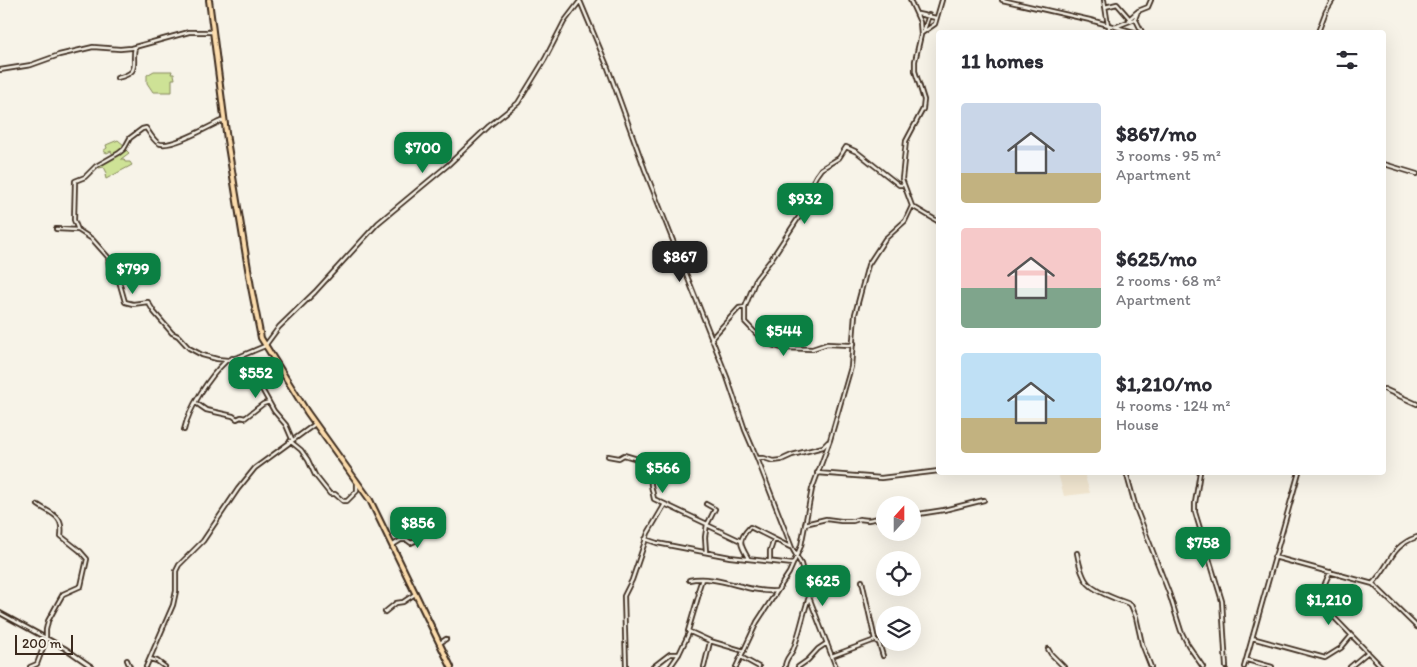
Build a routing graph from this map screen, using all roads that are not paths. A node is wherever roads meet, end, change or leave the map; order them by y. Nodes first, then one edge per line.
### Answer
1 (210, 0) edge
2 (910, 0) edge
3 (942, 0) edge
4 (1002, 0) edge
5 (1104, 0) edge
6 (1333, 0) edge
7 (580, 1) edge
8 (1150, 1) edge
9 (1105, 7) junction
10 (1138, 12) junction
11 (918, 14) junction
12 (929, 15) junction
13 (937, 18) junction
14 (1135, 18) junction
15 (1130, 19) junction
16 (1126, 23) junction
17 (1108, 26) junction
18 (1114, 28) junction
19 (1109, 30) edge
20 (1124, 30) edge
21 (1141, 30) edge
22 (1319, 30) edge
23 (214, 32) junction
24 (923, 32) junction
25 (133, 48) junction
26 (0, 70) edge
27 (117, 78) dead end
28 (224, 121) junction
29 (1386, 165) edge
30 (1417, 174) edge
31 (904, 186) junction
32 (912, 206) junction
33 (936, 220) edge
34 (74, 222) junction
35 (56, 229) dead end
36 (70, 229) junction
37 (78, 230) junction
38 (745, 307) junction
39 (711, 339) junction
40 (854, 343) junction
41 (265, 346) junction
42 (232, 358) junction
43 (228, 360) junction
44 (1386, 390) edge
45 (269, 402) junction
46 (196, 403) junction
47 (1417, 404) edge
48 (315, 424) junction
49 (184, 430) dead end
50 (291, 440) junction
51 (829, 441) junction
52 (608, 456) dead end
53 (757, 458) junction
54 (936, 471) edge
55 (817, 473) junction
56 (1127, 475) edge
57 (1200, 475) edge
58 (1298, 475) edge
59 (357, 482) junction
60 (984, 500) dead end
61 (665, 504) junction
62 (706, 504) dead end
63 (38, 505) dead end
64 (921, 514) edge
65 (876, 519) edge
66 (805, 524) junction
67 (708, 525) junction
68 (431, 530) dead end
69 (1417, 537) edge
70 (645, 539) junction
71 (774, 539) junction
72 (741, 541) junction
73 (392, 545) junction
74 (792, 548) junction
75 (706, 552) junction
76 (1077, 554) dead end
77 (1274, 557) junction
78 (796, 558) junction
79 (748, 559) junction
80 (770, 561) junction
81 (793, 564) junction
82 (1331, 572) junction
83 (702, 579) junction
84 (689, 580) dead end
85 (862, 581) dead end
86 (1373, 584) junction
87 (408, 587) dead end
88 (413, 589) junction
89 (777, 591) junction
90 (416, 595) junction
91 (809, 596) junction
92 (384, 612) dead end
93 (0, 613) edge
94 (1417, 627) edge
95 (689, 633) junction
96 (1351, 636) junction
97 (47, 638) junction
98 (1252, 638) junction
99 (446, 639) dead end
100 (875, 640) junction
101 (710, 641) junction
102 (827, 642) junction
103 (440, 643) junction
104 (1048, 649) dead end
105 (744, 651) junction
106 (1368, 652) junction
107 (680, 654) junction
108 (832, 656) junction
109 (883, 656) dead end
110 (741, 657) junction
111 (150, 659) junction
112 (126, 660) dead end
113 (1247, 660) junction
114 (166, 666) edge
115 (30, 667) edge
116 (91, 667) edge
117 (130, 667) edge
118 (146, 667) edge
119 (451, 667) edge
120 (626, 667) edge
121 (653, 667) edge
122 (670, 667) edge
123 (704, 667) edge
124 (736, 667) edge
125 (759, 667) edge
126 (785, 667) edge
127 (798, 667) edge
128 (836, 667) edge
129 (1064, 667) edge
130 (1151, 667) edge
131 (1203, 667) edge
132 (1226, 667) edge
133 (1244, 667) edge
134 (1272, 667) edge
135 (1350, 667) edge
136 (1382, 667) edge

1 - 23 main road
2 - 11 street
3 - 13 street
4 - 17 street
5 - 9 street
6 - 22 street
7 - 39 street
7 - 41 street
8 - 10 street
9 - 15 street
9 - 17 street
10 - 14 street
10 - 15 street
11 - 12 street
11 - 24 street
12 - 13 street
12 - 24 street
13 - 24 street
14 - 16 street
14 - 21 street
15 - 16 street
16 - 18 street
17 - 18 street
17 - 19 street
18 - 20 street
23 - 25 street
23 - 28 main road
24 - 31 street
25 - 26 street
25 - 27 street
28 - 34 street
28 - 41 main road
29 - 30 street
31 - 32 street
31 - 38 street
32 - 33 street
32 - 40 street
34 - 36 street
34 - 37 street
35 - 36 street
36 - 37 street
37 - 43 street
38 - 39 street
38 - 40 street
39 - 53 street
40 - 51 street
41 - 42 street
41 - 48 main road
42 - 43 street
42 - 45 street
43 - 46 street
44 - 47 street
45 - 46 street
45 - 50 street
46 - 49 street
48 - 50 street
48 - 59 main road
50 - 59 street
50 - 111 street
51 - 53 street
51 - 55 street
52 - 61 street
53 - 74 street
54 - 55 street
55 - 66 street
56 - 131 street
57 - 132 street
58 - 77 street
59 - 73 main road
60 - 64 street
61 - 67 street
61 - 70 street
62 - 67 street
63 - 97 street
65 - 66 street
66 - 78 street
67 - 72 street
67 - 75 street
68 - 73 street
69 - 86 street
70 - 75 street
70 - 120 street
71 - 72 street
71 - 74 street
71 - 80 street
72 - 79 street
73 - 88 main road
74 - 78 street
75 - 79 street
76 - 130 street
77 - 82 street
77 - 98 street
78 - 81 street
78 - 91 street
79 - 80 street
80 - 81 street
81 - 89 street
82 - 86 street
82 - 96 street
83 - 84 street
83 - 89 street
83 - 95 street
85 - 100 street
86 - 94 street
87 - 88 street
88 - 90 main road
89 - 105 street
90 - 92 street
90 - 103 main road
91 - 102 street
91 - 126 street
93 - 97 street
95 - 101 street
95 - 107 street
96 - 98 street
96 - 106 street
97 - 115 street
97 - 116 street
98 - 113 street
99 - 103 street
100 - 108 street
100 - 109 street
101 - 105 street
101 - 123 street
102 - 108 street
102 - 127 street
103 - 119 main road
104 - 129 street
105 - 110 street
106 - 135 street
106 - 136 street
107 - 121 street
107 - 122 street
108 - 128 street
110 - 124 street
110 - 125 street
111 - 114 street
111 - 118 street
112 - 117 street
113 - 133 street
113 - 134 street

